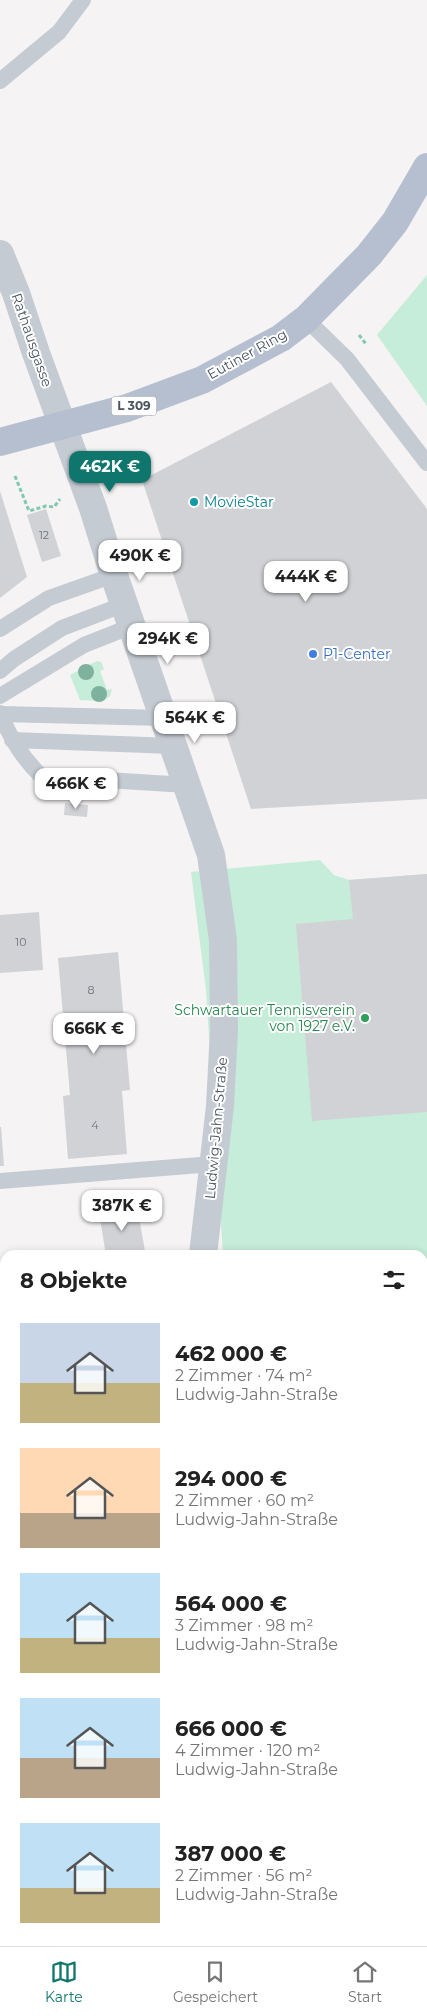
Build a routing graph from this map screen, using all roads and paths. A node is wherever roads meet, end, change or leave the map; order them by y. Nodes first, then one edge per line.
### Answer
1 (83, 0) edge
2 (0, 81) edge
3 (427, 167) edge
4 (0, 254) edge
5 (306, 319) junction
6 (63, 426) junction
7 (0, 442) edge
8 (427, 463) edge
9 (15, 476) dead end
10 (61, 499) dead end
11 (114, 574) junction
12 (128, 615) junction
13 (0, 629) edge
14 (0, 671) edge
15 (0, 696) edge
16 (0, 714) edge
17 (164, 718) junction
18 (12, 740) junction
19 (174, 746) junction
20 (187, 785) junction
21 (213, 1164) junction
22 (0, 1181) edge
23 (204, 1250) edge

1 - 2 lane
3 - 5 main road, Eutiner Ring / L 309
4 - 6 street, Rathausgasse
5 - 6 main road, Eutiner Ring / L 309
5 - 8 lane
6 - 7 main road, Eutiner Ring / L 309
6 - 11 street, Ludwig-Jahn-Straße
9 - 10 path
11 - 12 street, Ludwig-Jahn-Straße
11 - 13 lane
12 - 14 lane
12 - 15 lane
12 - 17 street, Ludwig-Jahn-Straße
16 - 17 lane
16 - 18 lane
17 - 19 street, Ludwig-Jahn-Straße
18 - 19 lane
18 - 20 lane
19 - 20 street, Ludwig-Jahn-Straße
20 - 21 street, Ludwig-Jahn-Straße
21 - 22 lane
21 - 23 street, Ludwig-Jahn-Straße

